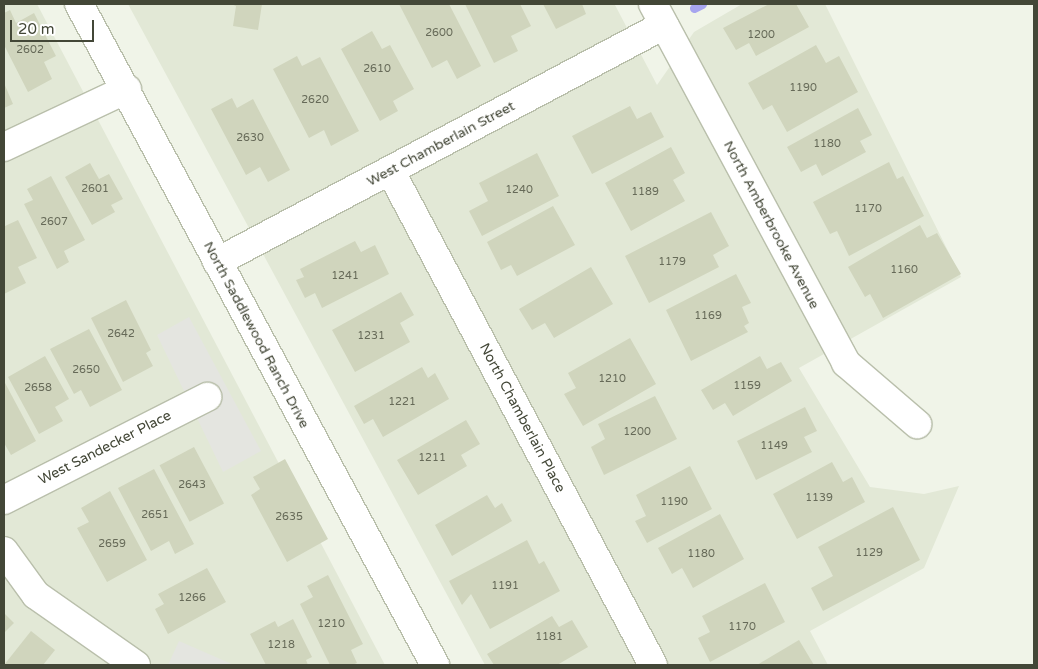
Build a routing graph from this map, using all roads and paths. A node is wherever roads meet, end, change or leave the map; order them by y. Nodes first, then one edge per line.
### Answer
1 (79, 4) edge
2 (658, 14) edge
3 (127, 89) junction
4 (4, 147) edge
5 (391, 172) junction
6 (217, 262) junction
7 (207, 396) dead end
8 (917, 424) dead end
9 (4, 500) edge
10 (4, 551) edge
11 (136, 665) edge
12 (435, 665) edge
13 (653, 665) edge

1 - 3 street, North Saddlewood Ranch Drive
2 - 5 street, West Chamberlain Street
2 - 8 street, North Amberbrooke Avenue
3 - 4 street
3 - 6 street, North Saddlewood Ranch Drive
5 - 6 street, West Chamberlain Street
5 - 13 street, North Chamberlain Place
6 - 12 street, North Saddlewood Ranch Drive
7 - 9 street, West Sandecker Place
10 - 11 street

